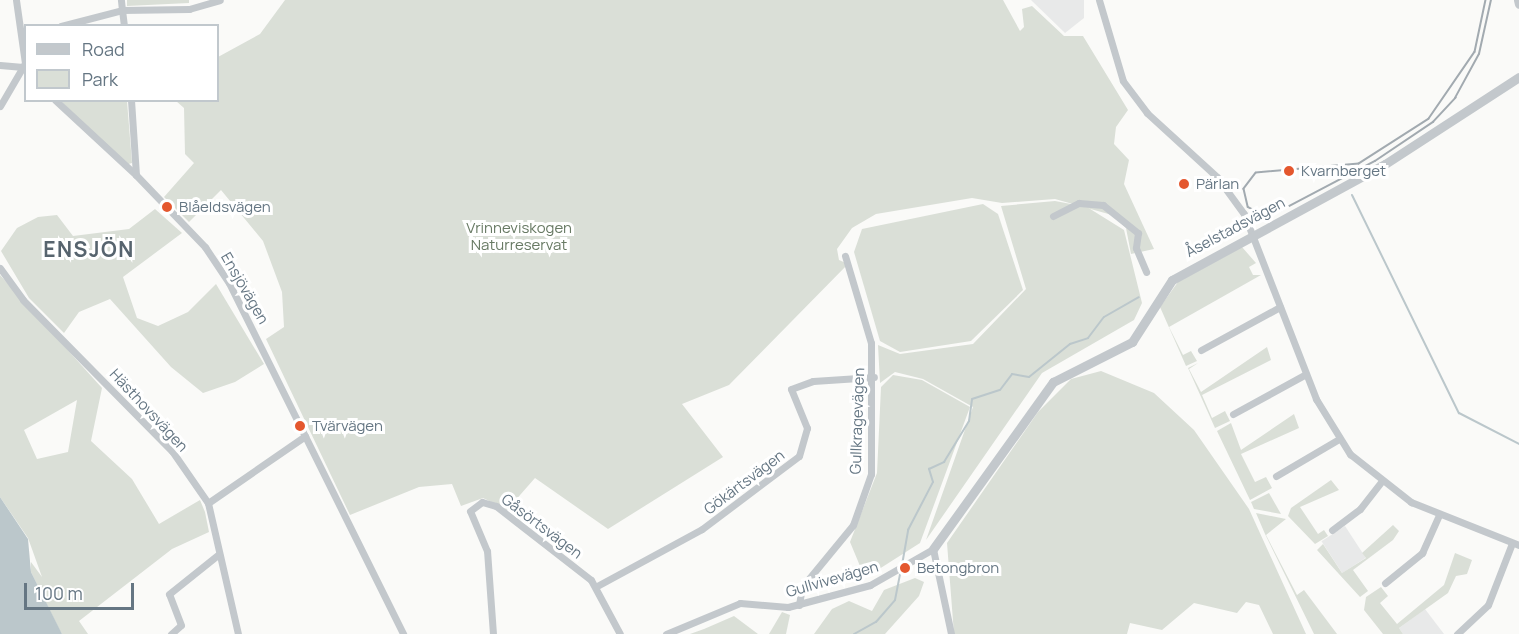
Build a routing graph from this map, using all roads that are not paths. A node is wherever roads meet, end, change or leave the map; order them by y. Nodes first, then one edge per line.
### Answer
1 (16, 0) edge
2 (121, 0) edge
3 (220, 0) edge
4 (1099, 0) edge
5 (1518, 0) edge
6 (1519, 4) edge
7 (122, 10) junction
8 (69, 24) edge
9 (124, 24) edge
10 (24, 60) edge
11 (0, 65) edge
12 (24, 67) edge
13 (24, 69) edge
14 (1519, 77) edge
15 (57, 102) edge
16 (131, 102) edge
17 (0, 106) edge
18 (136, 175) junction
19 (1053, 216) dead end
20 (1255, 234) junction
21 (845, 256) dead end
22 (0, 268) edge
23 (1146, 272) dead end
24 (1280, 307) junction
25 (1201, 350) dead end
26 (1306, 374) junction
27 (874, 377) junction
28 (1233, 414) dead end
29 (305, 436) junction
30 (1339, 439) junction
31 (1276, 476) dead end
32 (1381, 482) junction
33 (208, 503) junction
34 (1439, 515) junction
35 (1332, 530) dead end
36 (1515, 544) edge
37 (933, 549) junction
38 (219, 554) junction
39 (1385, 583) dead end
40 (597, 586) junction
41 (799, 605) junction
42 (171, 634) edge
43 (238, 634) edge
44 (403, 634) edge
45 (493, 634) edge
46 (620, 634) edge
47 (666, 634) edge
48 (951, 634) edge
49 (1456, 634) edge

1 - 10 street
2 - 7 street
3 - 7 street
4 - 20 street
5 - 6 street
7 - 8 street
7 - 9 street
11 - 12 street
13 - 17 street
14 - 20 street, Åselstadsvägen
15 - 18 street
16 - 18 street
18 - 29 street, Ensjövägen
19 - 23 street
20 - 24 street
20 - 37 street, Åselstadsvägen
21 - 27 street, Gullkragevägen
22 - 33 street, Hästhovsvägen
24 - 25 street
24 - 26 street
26 - 28 street
26 - 30 street
27 - 40 street, Gökärtsvägen
27 - 41 street, Gullkragevägen
29 - 33 street
29 - 44 street, Ensjövägen
30 - 31 street
30 - 32 street
32 - 34 street
32 - 35 street
33 - 38 street, Hästhovsvägen
34 - 36 street
34 - 39 street
36 - 49 street
37 - 41 street, Gullvivevägen
37 - 48 street
38 - 42 street
38 - 43 street, Hästhovsvägen
40 - 45 street, Gåsörtsvägen
40 - 46 street, Gåsörtsvägen
41 - 47 street, Gullvivevägen

